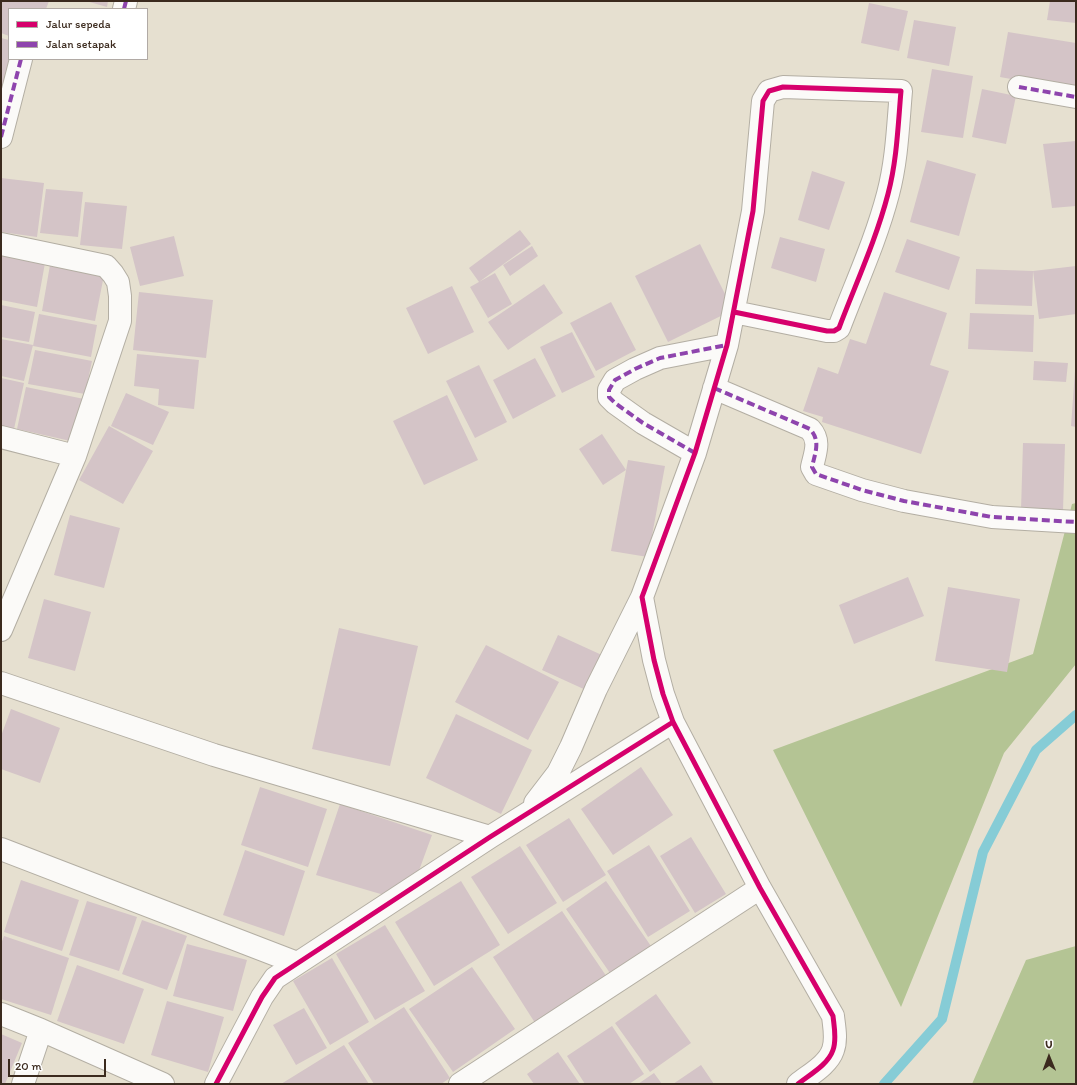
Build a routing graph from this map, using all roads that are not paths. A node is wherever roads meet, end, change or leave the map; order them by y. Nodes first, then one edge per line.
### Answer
1 (21, 60) edge
2 (1019, 87) dead end
3 (1076, 97) edge
4 (1, 136) edge
5 (1, 244) edge
6 (734, 312) junction
7 (727, 345) junction
8 (714, 388) junction
9 (1, 437) edge
10 (694, 453) junction
11 (75, 456) junction
12 (1076, 522) edge
13 (642, 597) junction
14 (1, 630) edge
15 (1, 683) edge
16 (673, 722) junction
17 (527, 814) junction
18 (490, 837) junction
19 (1, 848) edge
20 (760, 888) junction
21 (297, 963) junction
22 (1, 1014) edge
23 (41, 1030) junction
24 (23, 1084) edge
25 (163, 1084) edge
26 (216, 1084) edge
27 (460, 1084) edge
28 (798, 1084) edge

1 - 4 street
2 - 3 street
5 - 11 street
6 - 6 street
6 - 7 street
7 - 8 street
7 - 10 street
8 - 10 street
8 - 12 street
9 - 11 street
10 - 13 street
11 - 14 street
13 - 16 street
13 - 17 street
15 - 18 street
16 - 17 street
16 - 20 street
17 - 18 street
18 - 21 street
19 - 21 street
20 - 27 street
20 - 28 street
21 - 26 street
22 - 23 street
23 - 24 street
23 - 25 street

